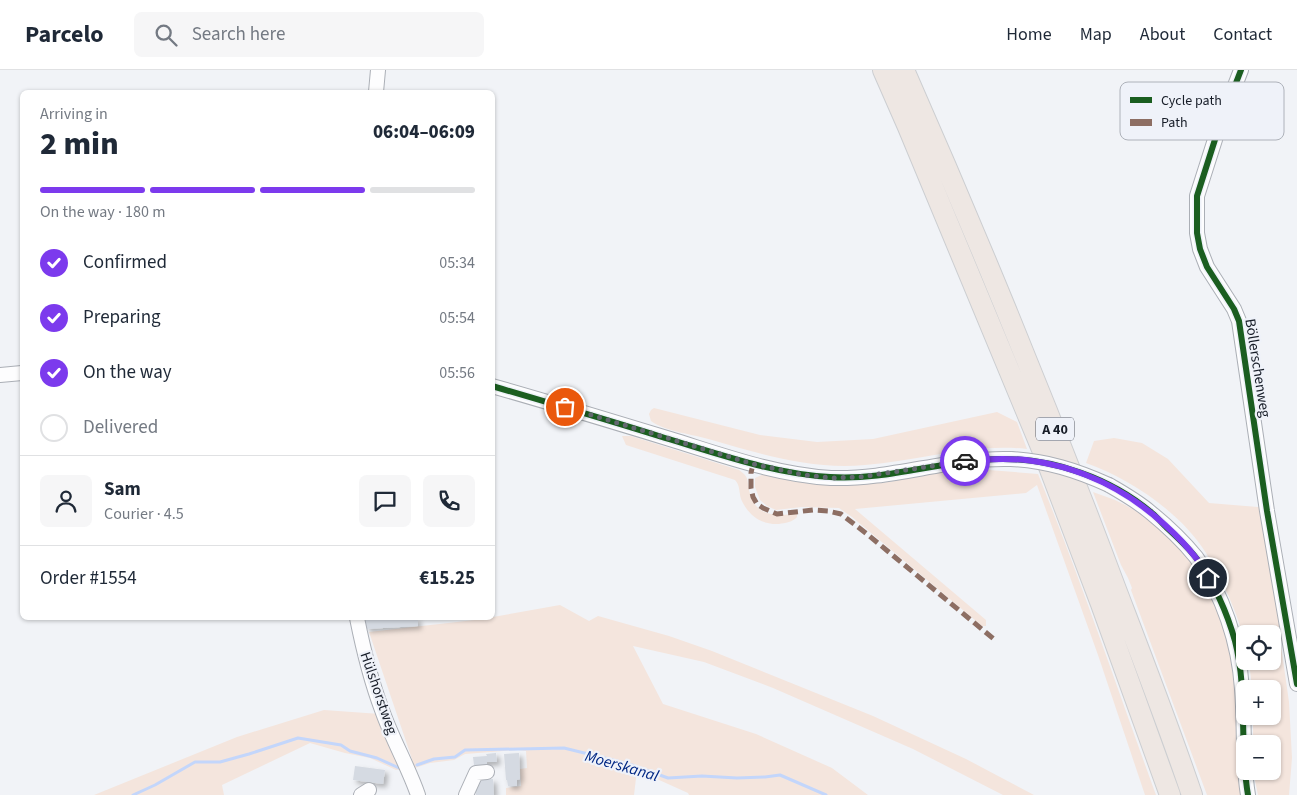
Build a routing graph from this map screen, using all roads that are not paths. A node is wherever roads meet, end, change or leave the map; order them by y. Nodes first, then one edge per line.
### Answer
1 (378, 70) edge
2 (883, 70) edge
3 (904, 70) edge
4 (1241, 70) edge
5 (1236, 82) edge
6 (376, 90) edge
7 (1215, 140) edge
8 (20, 373) edge
9 (0, 375) edge
10 (495, 387) edge
11 (357, 620) edge
12 (1297, 684) edge
13 (487, 772) dead end
14 (418, 795) edge
15 (466, 795) edge
16 (1170, 795) edge
17 (1192, 795) edge
18 (1248, 795) edge

1 - 6 street
2 - 16 highway, A 40
3 - 17 highway, A 40
4 - 5 street, Böllerschenweg
7 - 12 street, Böllerschenweg
8 - 9 street
10 - 18 street, bridge
11 - 14 street, Hülshorstweg
13 - 15 street

